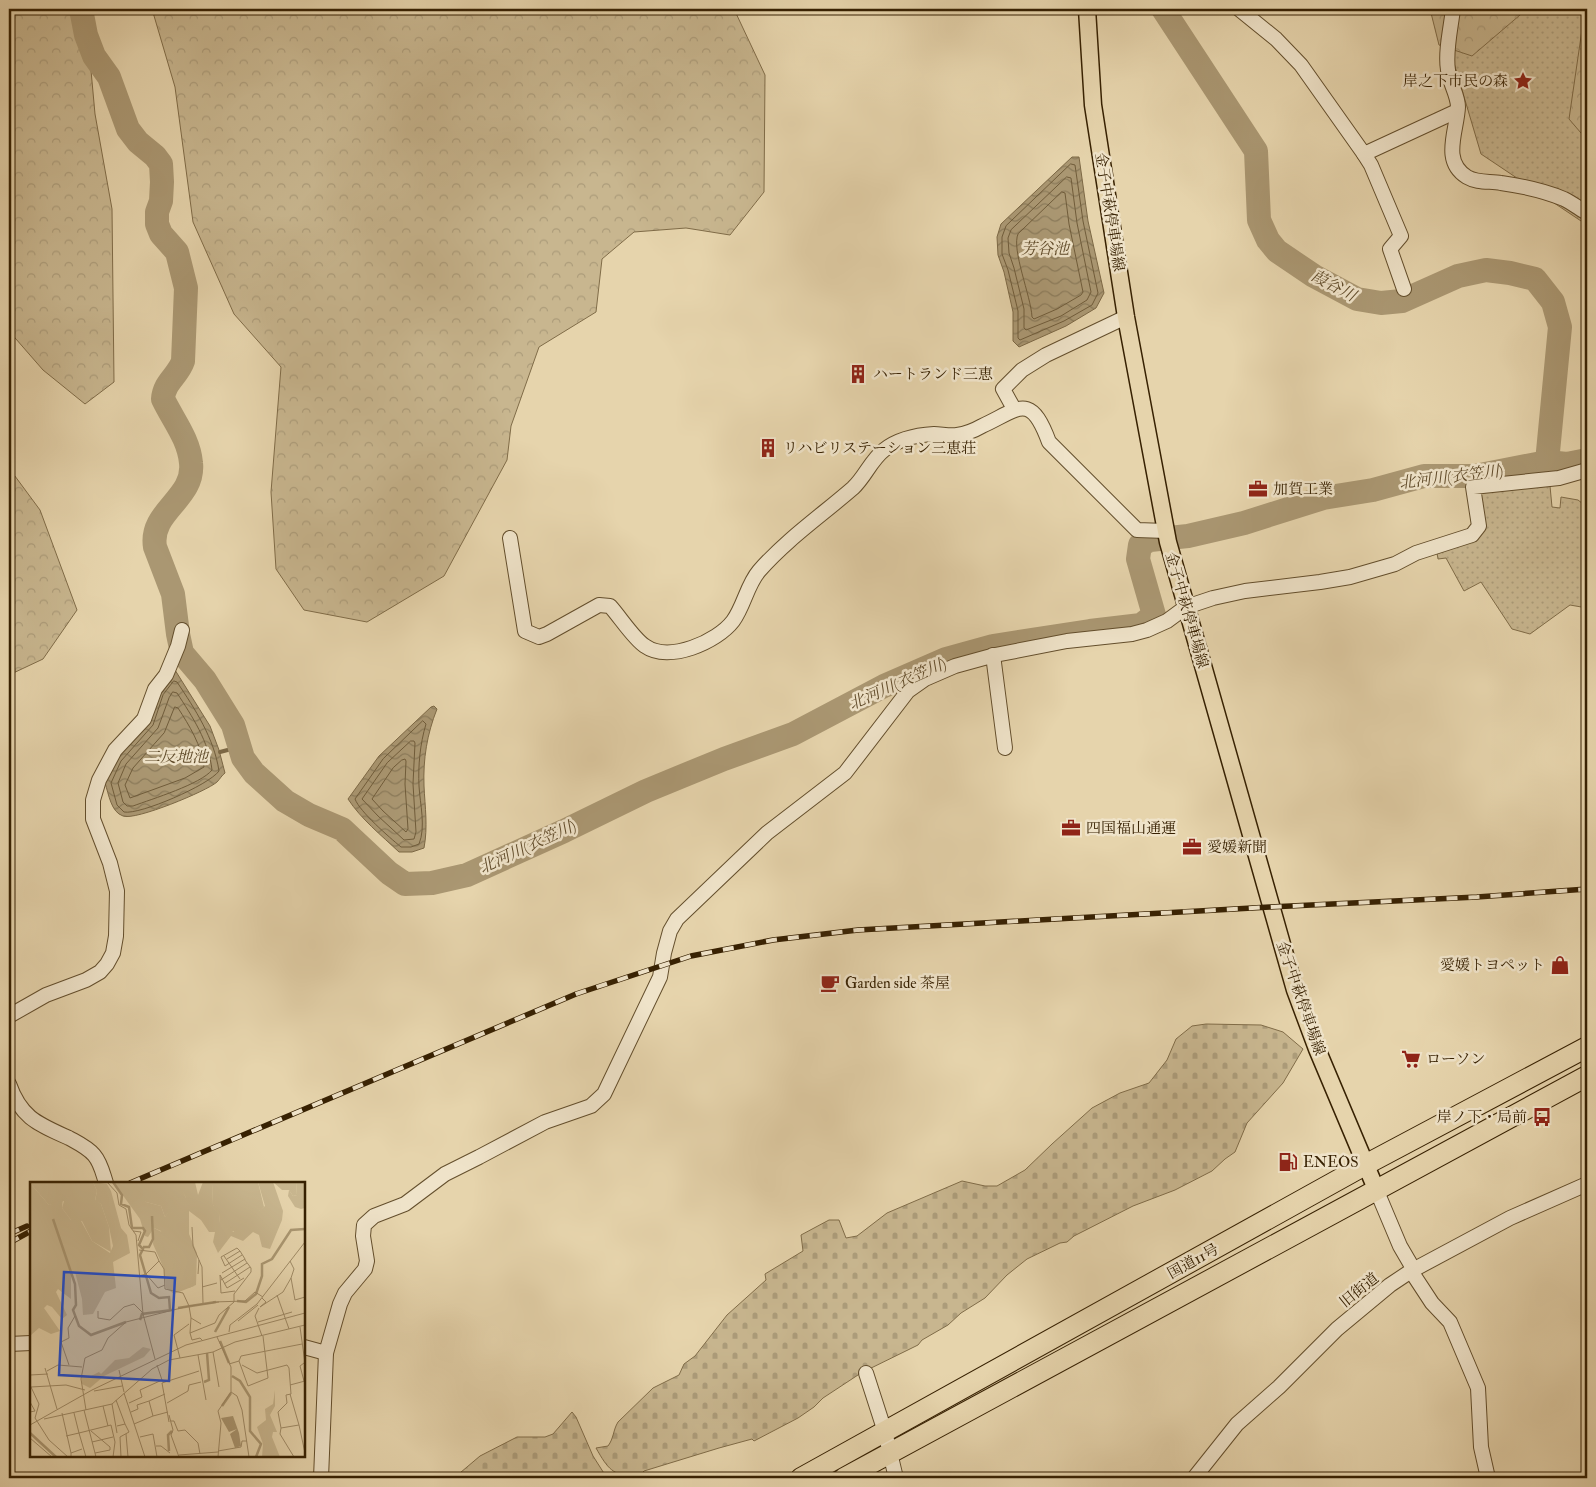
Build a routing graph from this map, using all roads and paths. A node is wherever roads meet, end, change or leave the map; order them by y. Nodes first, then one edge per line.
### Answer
1 (1087, 9) edge
2 (1239, 9) edge
3 (1453, 9) edge
4 (1457, 111) junction
5 (1364, 154) junction
6 (1587, 213) edge
7 (1404, 289) dead end
8 (1126, 317) junction
9 (1014, 409) junction
10 (1587, 470) edge
11 (1167, 536) junction
12 (510, 538) dead end
13 (1186, 607) junction
14 (182, 630) dead end
15 (993, 655) junction
16 (1005, 748) dead end
17 (9, 1016) edge
18 (1587, 1047) edge
19 (1587, 1076) edge
20 (9, 1084) edge
21 (1365, 1165) junction
22 (106, 1182) edge
23 (1587, 1184) edge
24 (1376, 1189) junction
25 (1412, 1270) junction
26 (30, 1343) edge
27 (9, 1344) edge
28 (305, 1347) edge
29 (326, 1354) junction
30 (866, 1373) dead end
31 (885, 1432) junction
32 (890, 1452) junction
33 (321, 1478) edge
34 (800, 1478) edge
35 (844, 1478) edge
36 (896, 1478) edge
37 (1194, 1478) edge
38 (1488, 1478) edge

1 - 8 main road, 金子中萩停車場線
2 - 5 street
3 - 4 street
4 - 5 street
4 - 6 street
5 - 7 street
8 - 9 street
8 - 11 main road, 金子中萩停車場線
9 - 11 street
9 - 12 street
10 - 13 street
11 - 13 main road, 金子中萩停車場線
13 - 15 street
13 - 21 main road, 金子中萩停車場線
14 - 17 street
15 - 16 street
15 - 29 street
18 - 21 highway, 国道11号
19 - 24 highway, 国道11号
20 - 22 street
21 - 24 main road, 金子中萩停車場線
21 - 31 highway, 国道11号
23 - 25 street, 旧街道
24 - 25 street
24 - 32 highway, 国道11号
25 - 37 street, 旧街道
25 - 38 street
26 - 27 street
28 - 29 street
29 - 33 street
30 - 31 street
31 - 32 street
31 - 34 highway, 国道11号
32 - 35 highway, 国道11号
32 - 36 street

